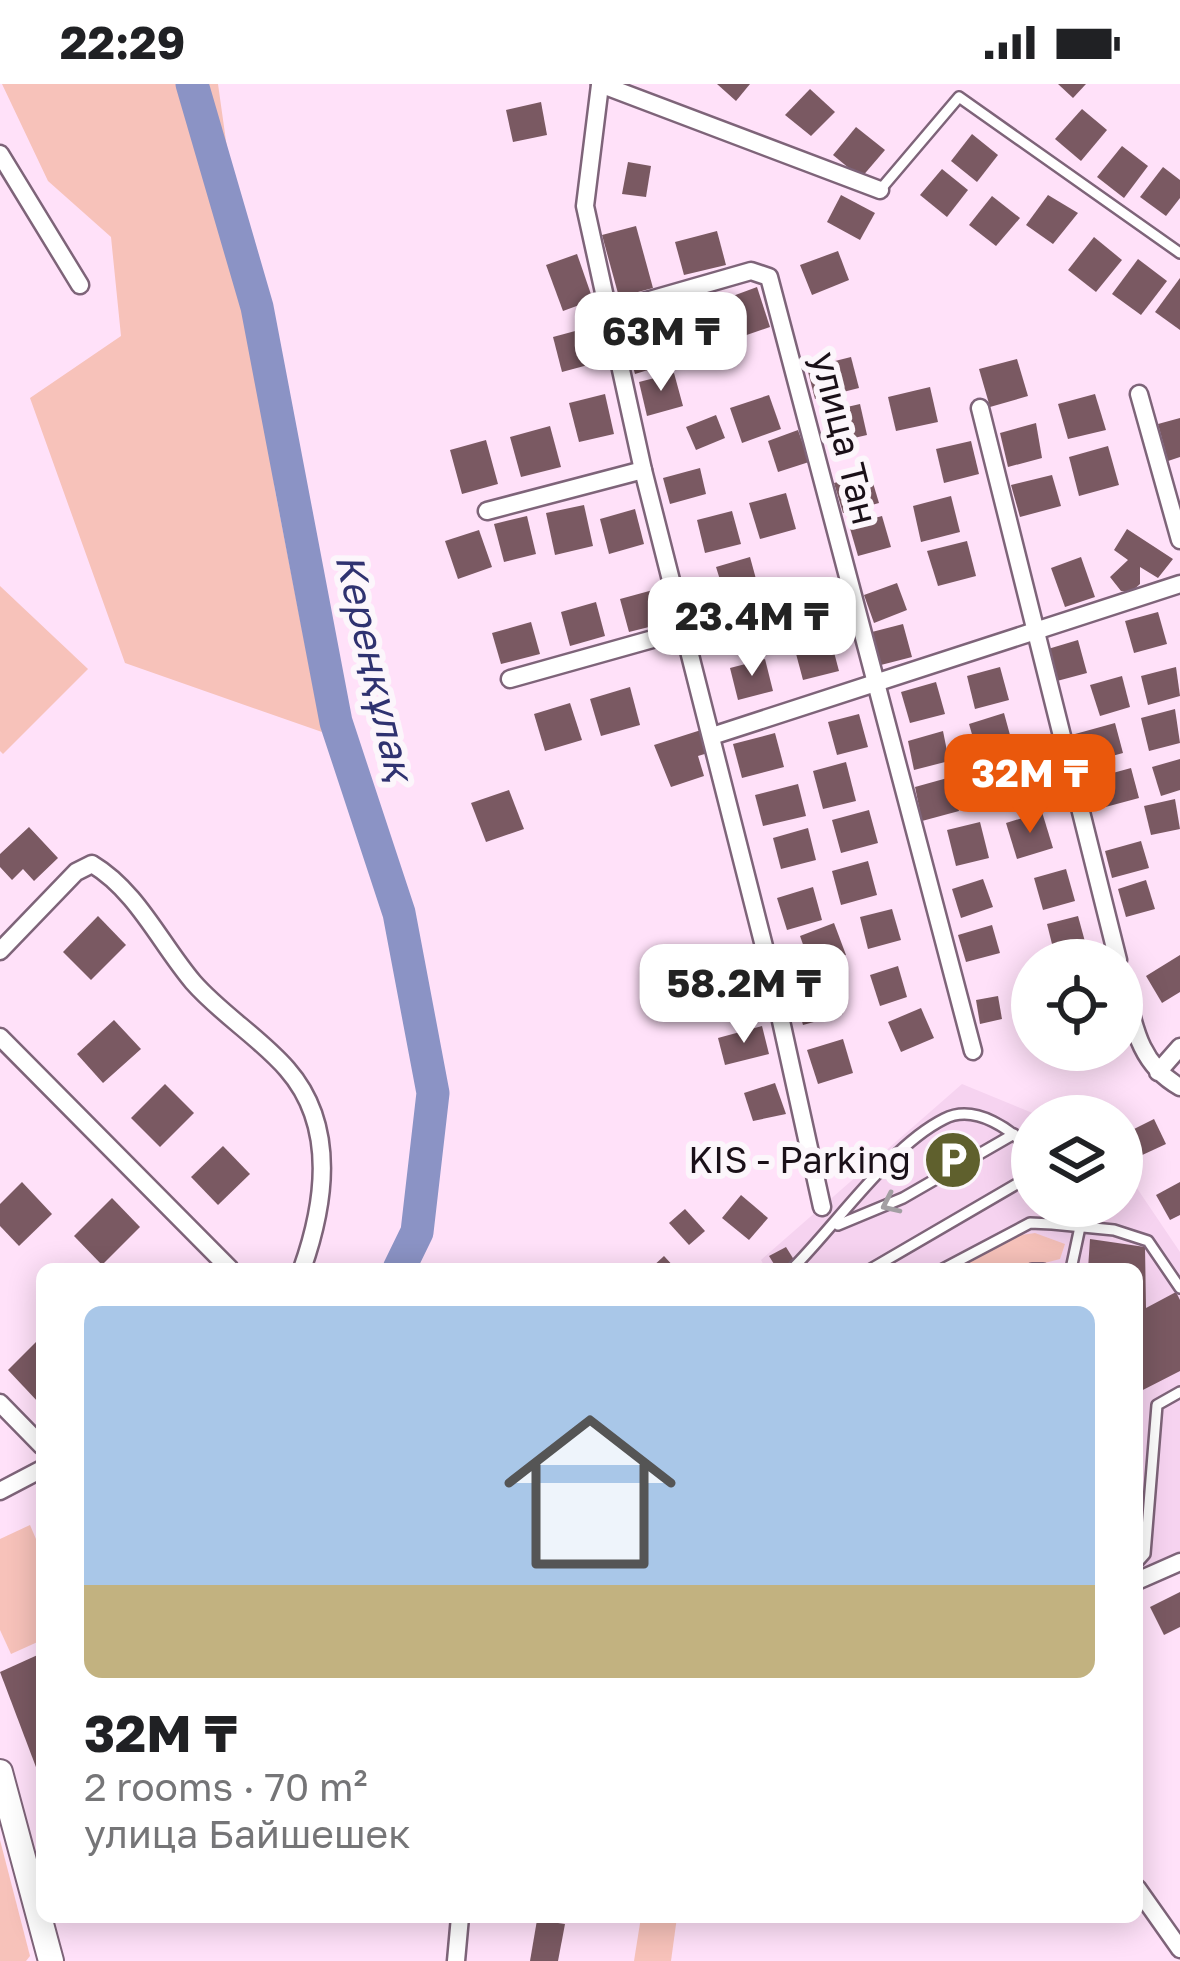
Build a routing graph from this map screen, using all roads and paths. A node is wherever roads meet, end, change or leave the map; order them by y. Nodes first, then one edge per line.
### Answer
1 (600, 85) edge
2 (0, 154) edge
3 (880, 190) joint
4 (1180, 253) edge
5 (80, 285) dead end
6 (608, 312) junction
7 (1139, 394) dead end
8 (980, 408) dead end
9 (643, 470) junction
10 (487, 511) dead end
11 (1180, 540) edge
12 (1180, 584) edge
13 (685, 631) junction
14 (1032, 634) junction
15 (510, 679) dead end
16 (874, 686) junction
17 (712, 736) junction
18 (1112, 939) edge
19 (0, 951) edge
20 (0, 1037) edge
21 (1180, 1047) edge
22 (973, 1052) dead end
23 (1143, 1052) edge
24 (1158, 1072) junction
25 (1180, 1087) edge
26 (1011, 1132) edge
27 (1011, 1136) edge
28 (1011, 1187) edge
29 (822, 1207) joint
30 (834, 1227) junction
31 (1023, 1227) edge
32 (1080, 1227) joint
33 (224, 1263) edge
34 (304, 1263) edge
35 (798, 1263) edge
36 (881, 1263) edge
37 (955, 1263) edge
38 (1072, 1263) edge
39 (1180, 1288) edge
40 (1180, 1392) edge
41 (0, 1403) edge
42 (36, 1440) edge
43 (36, 1472) edge
44 (0, 1491) edge
45 (1143, 1556) edge
46 (1180, 1562) edge
47 (1143, 1578) edge
48 (0, 1772) edge
49 (5, 1814) edge
50 (36, 1840) edge
51 (17, 1848) junction
52 (1143, 1897) edge
53 (36, 1911) edge
54 (40, 1923) edge
55 (459, 1923) edge
56 (1180, 1949) edge
57 (51, 1961) edge
58 (456, 1961) edge

1 - 3 street
1 - 6 street
2 - 5 street
3 - 4 lane
6 - 9 street
6 - 16 street, улица Тан
7 - 11 street
8 - 14 street
9 - 10 street
9 - 13 street
12 - 14 street
13 - 15 street
13 - 17 street
14 - 16 street
14 - 18 street
16 - 17 street
16 - 22 street, улица Тан
17 - 29 street
19 - 34 street
20 - 33 street
21 - 24 street
23 - 24 street
24 - 25 street
26 - 30 lane
27 -> 30 lane
28 - 36 lane
29 - 30 lane
30 - 35 lane
31 - 37 lane
32 - 38 lane
32 - 39 lane
40 - 45 lane
41 - 42 street
43 - 44 street
46 - 47 street
48 - 49 street
49 - 51 street
50 - 51 street
51 - 53 street
52 - 56 street
54 - 57 street
55 - 58 street

